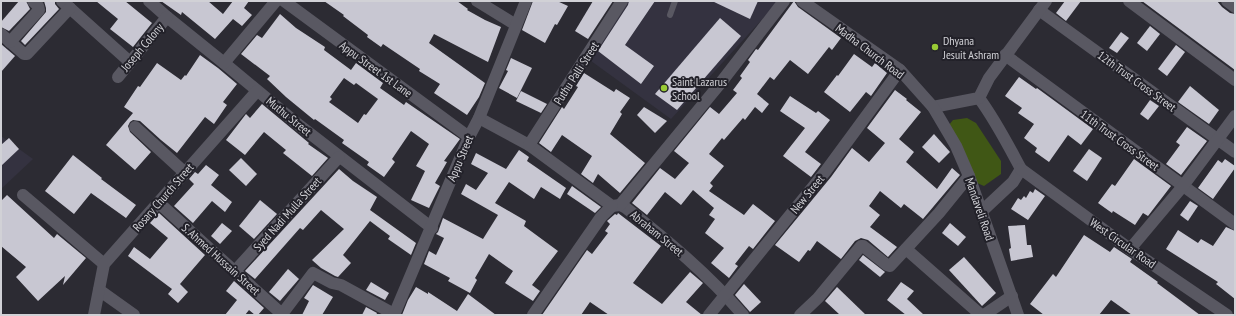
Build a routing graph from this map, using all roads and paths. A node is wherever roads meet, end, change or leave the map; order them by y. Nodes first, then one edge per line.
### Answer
1 (33, 1) edge
2 (149, 1) edge
3 (276, 1) edge
4 (284, 1) edge
5 (477, 1) edge
6 (526, 1) edge
7 (622, 1) edge
8 (676, 1) edge
9 (784, 1) edge
10 (802, 1) edge
11 (1129, 1) edge
12 (1227, 1) edge
13 (66, 5) edge
14 (1043, 5) edge
15 (1235, 7) edge
16 (670, 15) dead end
17 (167, 18) junction
18 (516, 25) junction
19 (1, 34) edge
20 (10, 42) junction
21 (1005, 55) junction
22 (130, 62) junction
23 (224, 63) junction
24 (900, 70) junction
25 (118, 77) dead end
26 (1235, 80) edge
27 (257, 90) junction
28 (979, 98) junction
29 (933, 107) junction
30 (1235, 116) edge
31 (479, 118) junction
32 (135, 127) dead end
33 (469, 137) junction
34 (1218, 140) junction
35 (529, 145) junction
36 (1235, 152) edge
37 (339, 157) junction
38 (1021, 169) junction
39 (184, 172) junction
40 (969, 176) junction
41 (1183, 186) junction
42 (23, 195) dead end
43 (159, 203) junction
44 (616, 206) junction
45 (981, 212) junction
46 (1235, 224) edge
47 (432, 228) junction
48 (906, 249) junction
49 (1130, 249) junction
50 (104, 264) junction
51 (235, 271) junction
52 (99, 290) junction
53 (726, 295) junction
54 (1012, 296) junction
55 (282, 314) edge
56 (94, 315) edge
57 (134, 315) edge
58 (394, 315) edge
59 (533, 315) edge
60 (709, 315) edge
61 (743, 315) edge
62 (800, 315) edge
63 (983, 315) edge
64 (1018, 315) edge
65 (1227, 315) edge

1 - 20 street
2 - 17 street, Muthu Street
3 - 23 street
4 - 33 street, Appu Street 1st Lane
5 - 18 street
6 - 18 street, Appu Street
7 - 35 street, Puthu Palli Street
8 - 16 lane
9 - 44 street
10 - 24 street, Madha Church Road
11 - 26 street
12 - 15 street
13 - 20 street
13 - 22 street
14 - 21 street
14 - 34 street, 12th Trust Cross Street
17 - 22 street, Joseph Colony
17 - 23 street, Muthu Street
18 - 31 street, Appu Street
19 - 20 street
21 - 28 street
21 - 41 street, 11th Trust Cross Street
22 - 25 street, Joseph Colony
23 - 27 street, Muthu Street
24 - 29 street, Madha Church Road
24 - 53 street, New Street
27 - 37 street, Muthu Street
27 - 39 street, Rosary Church Street
28 - 29 street
28 - 38 street
29 - 40 street, Mandaveli Road
30 - 34 street
31 - 33 street, Appu Street
31 - 35 street, Abraham Street
32 - 39 street
33 - 47 street, Appu Street
34 - 36 street, 12th Trust Cross Street
34 - 41 street
35 - 44 street, Abraham Street
37 - 47 street, Muthu Street
37 - 51 street, Syed Nadi Mulla Street
38 - 45 street
38 - 49 street, West Circular Road
39 - 43 street, Rosary Church Street
40 - 45 street, Mandaveli Road
40 - 48 street
41 - 46 street, 11th Trust Cross Street
41 - 49 street
42 - 50 street
43 - 50 street, Rosary Church Street
43 - 51 street, S. Ahmed Hussain Street
44 - 53 street, Abraham Street
44 - 59 street
45 - 54 street, Mandaveli Road
47 - 58 street, Appu Street
48 - 62 street
48 - 63 street
49 - 65 street, West Circular Road
50 - 52 street
51 - 55 street, S. Ahmed Hussain Street
52 - 56 street
52 - 57 street
53 - 60 street, New Street
53 - 61 street, Abraham Street
54 - 63 street
54 - 64 street, Mandaveli Road
55 - 58 street

